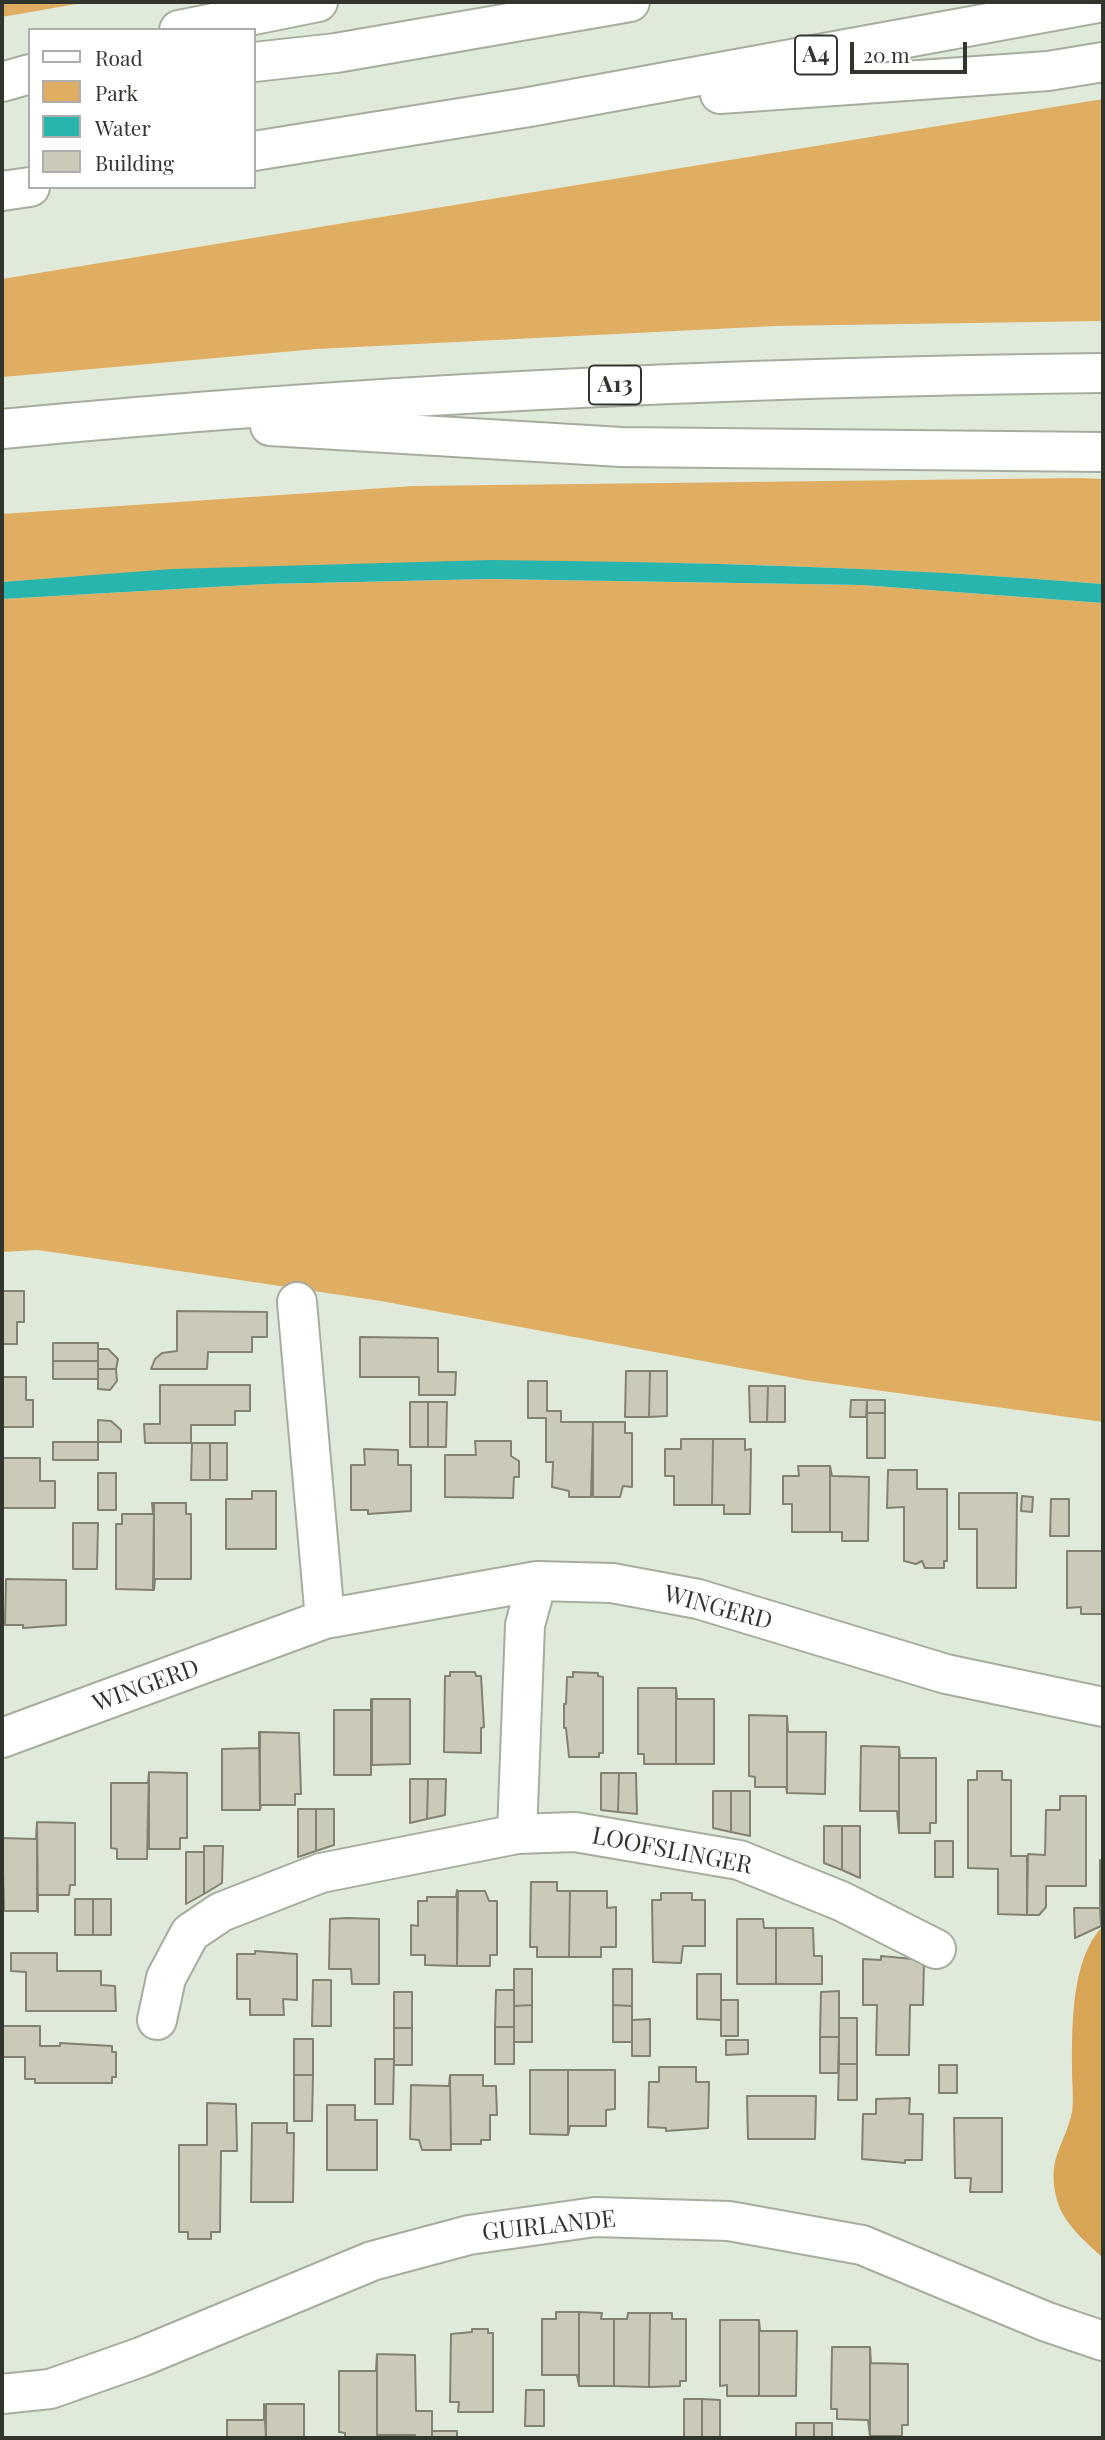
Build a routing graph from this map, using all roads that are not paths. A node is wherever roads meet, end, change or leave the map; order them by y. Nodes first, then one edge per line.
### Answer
1 (318, 2) edge
2 (630, 2) edge
3 (1103, 2) edge
4 (189, 28) edge
5 (256, 62) edge
6 (1103, 62) edge
7 (28, 75) edge
8 (2, 82) edge
9 (28, 87) edge
10 (2, 90) edge
11 (529, 107) junction
12 (256, 151) edge
13 (28, 187) edge
14 (2, 191) edge
15 (1103, 373) edge
16 (127, 417) junction
17 (2, 429) edge
18 (1103, 452) edge
19 (296, 1302) dead end
20 (537, 1581) junction
21 (325, 1619) junction
22 (1103, 1707) edge
23 (3, 1730) edge
24 (517, 1834) junction
25 (936, 1949) dead end
26 (157, 2020) dead end
27 (1103, 2340) edge
28 (2, 2394) edge

1 - 4 main road
2 - 5 main road
3 - 11 main road, A4
6 - 11 main road, A4
7 - 8 main road
9 - 10 main road
11 - 12 main road, A4
13 - 14 main road
15 - 16 main road, A13
16 - 17 main road, A13
16 - 18 main road, A13
19 - 21 main road
20 - 21 main road, WINGERD
20 - 22 main road, WINGERD
20 - 24 main road
21 - 23 main road, WINGERD
24 - 25 main road, LOOFSLINGER
24 - 26 main road, LOOFSLINGER
27 - 28 main road, GUIRLANDE

